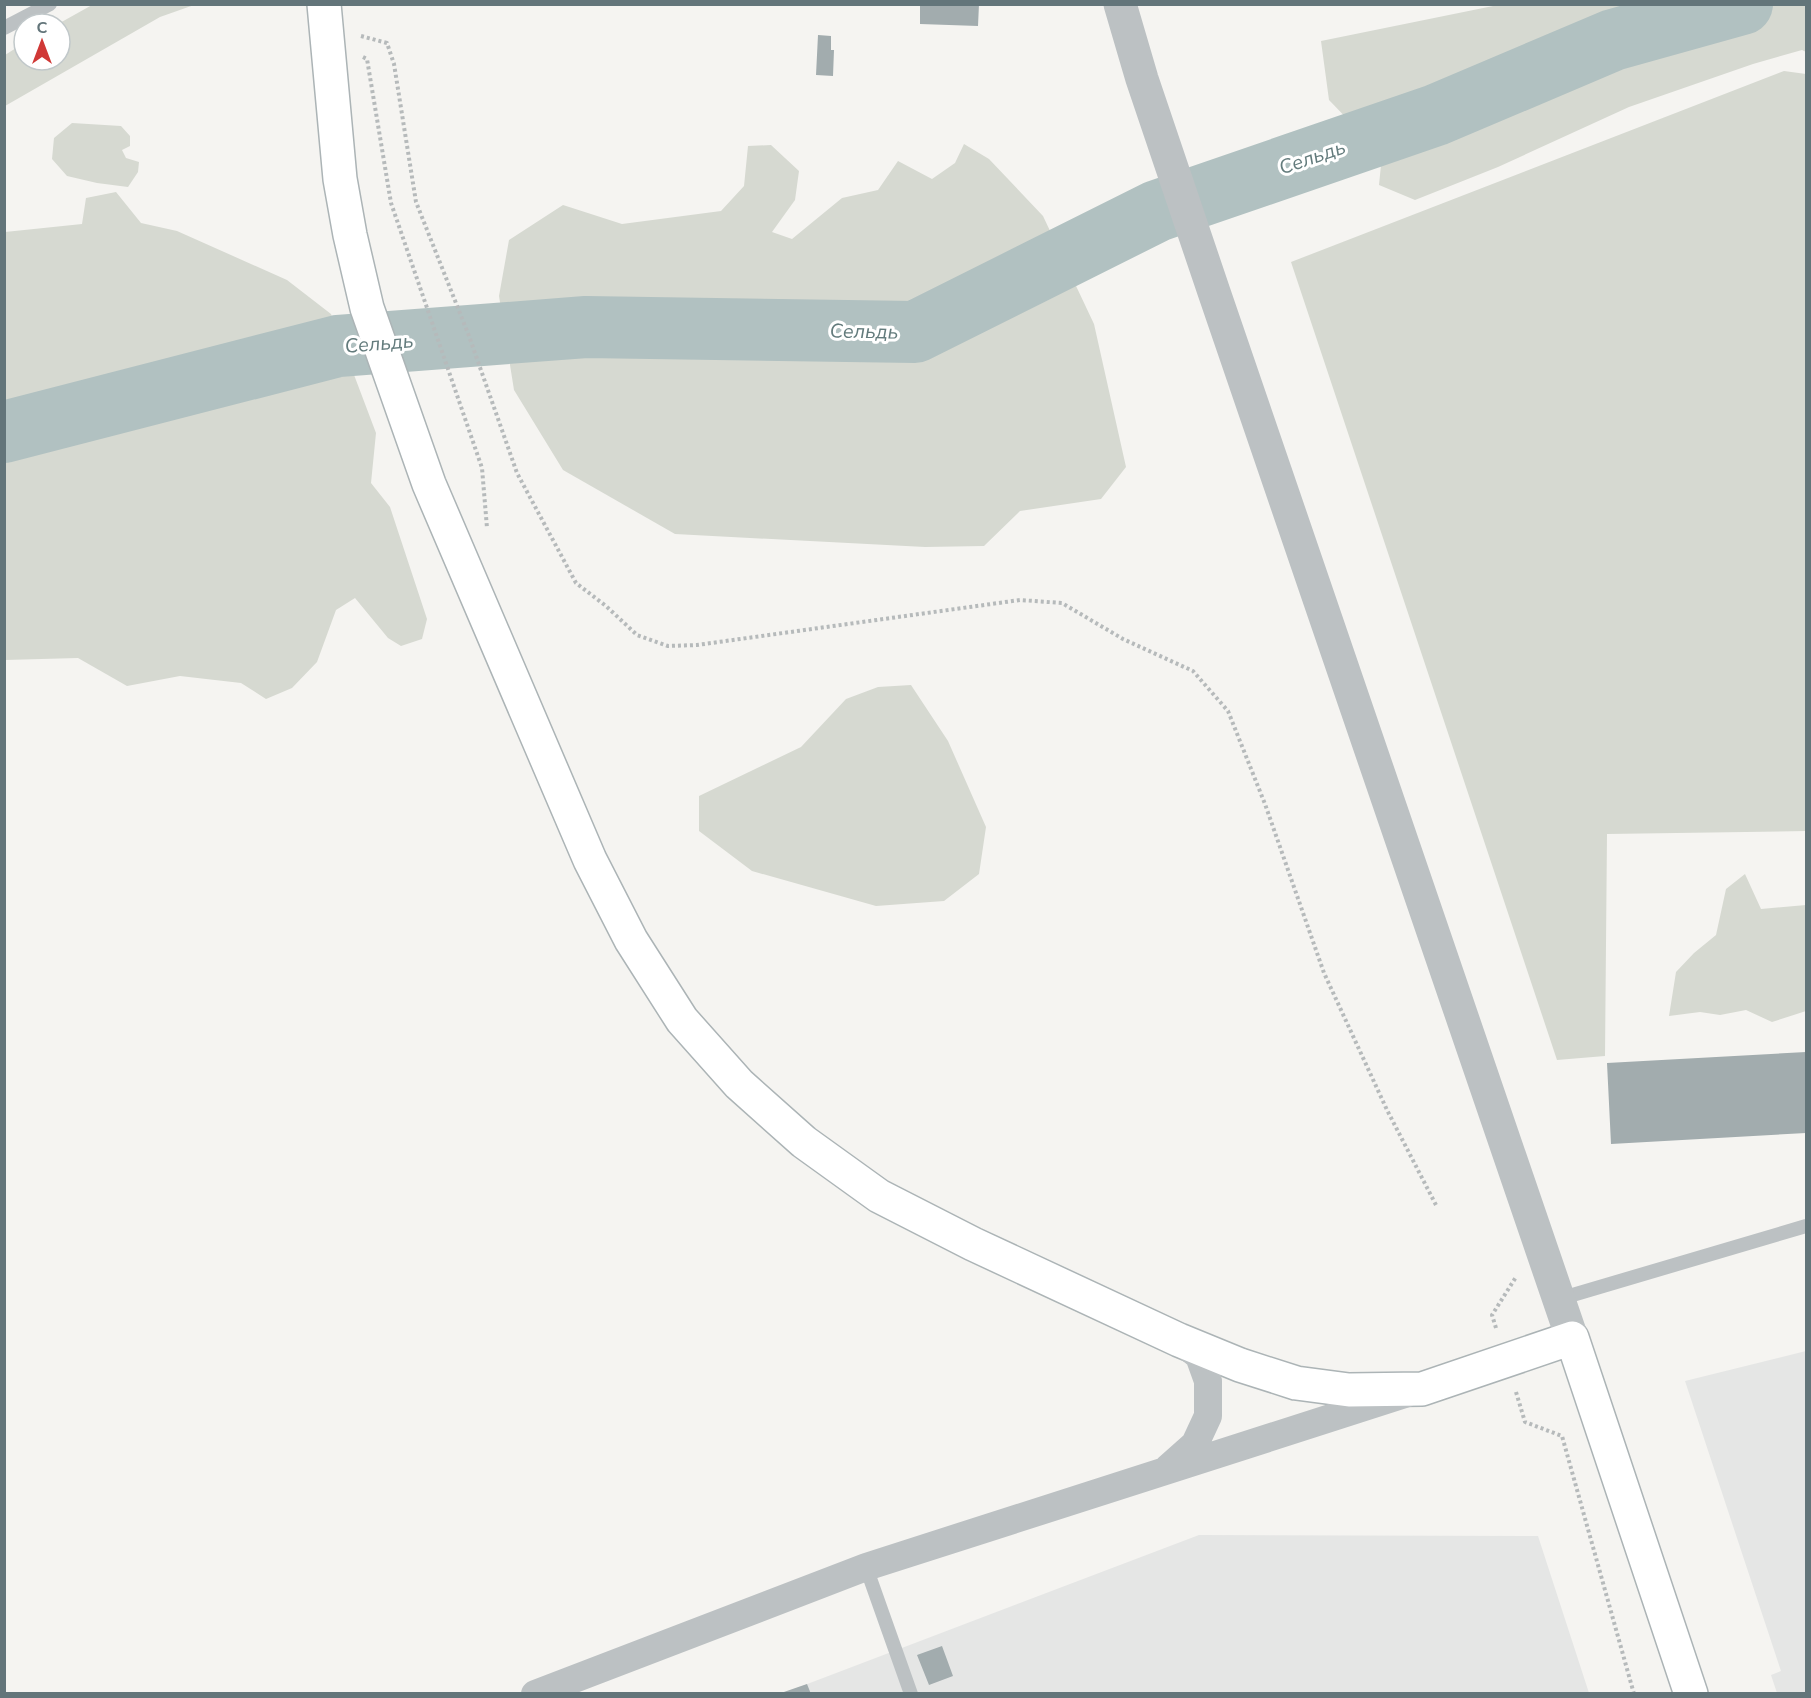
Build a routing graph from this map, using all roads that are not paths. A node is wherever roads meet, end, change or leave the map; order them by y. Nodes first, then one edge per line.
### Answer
1 (50, 4) edge
2 (1120, 4) edge
3 (325, 16) edge
4 (4, 28) edge
5 (1806, 1226) edge
6 (1559, 1299) junction
7 (1572, 1338) junction
8 (1179, 1340) junction
9 (1422, 1389) junction
10 (1162, 1473) junction
11 (866, 1567) junction
12 (546, 1692) edge
13 (911, 1694) edge
14 (1691, 1694) edge

1 - 4 lane
2 - 6 street
3 - 8 main road
5 - 6 lane
6 - 7 street
7 - 9 main road
7 - 14 main road
8 - 9 main road
8 - 10 street
9 - 10 street
10 - 11 street
11 - 12 street
11 - 13 lane

